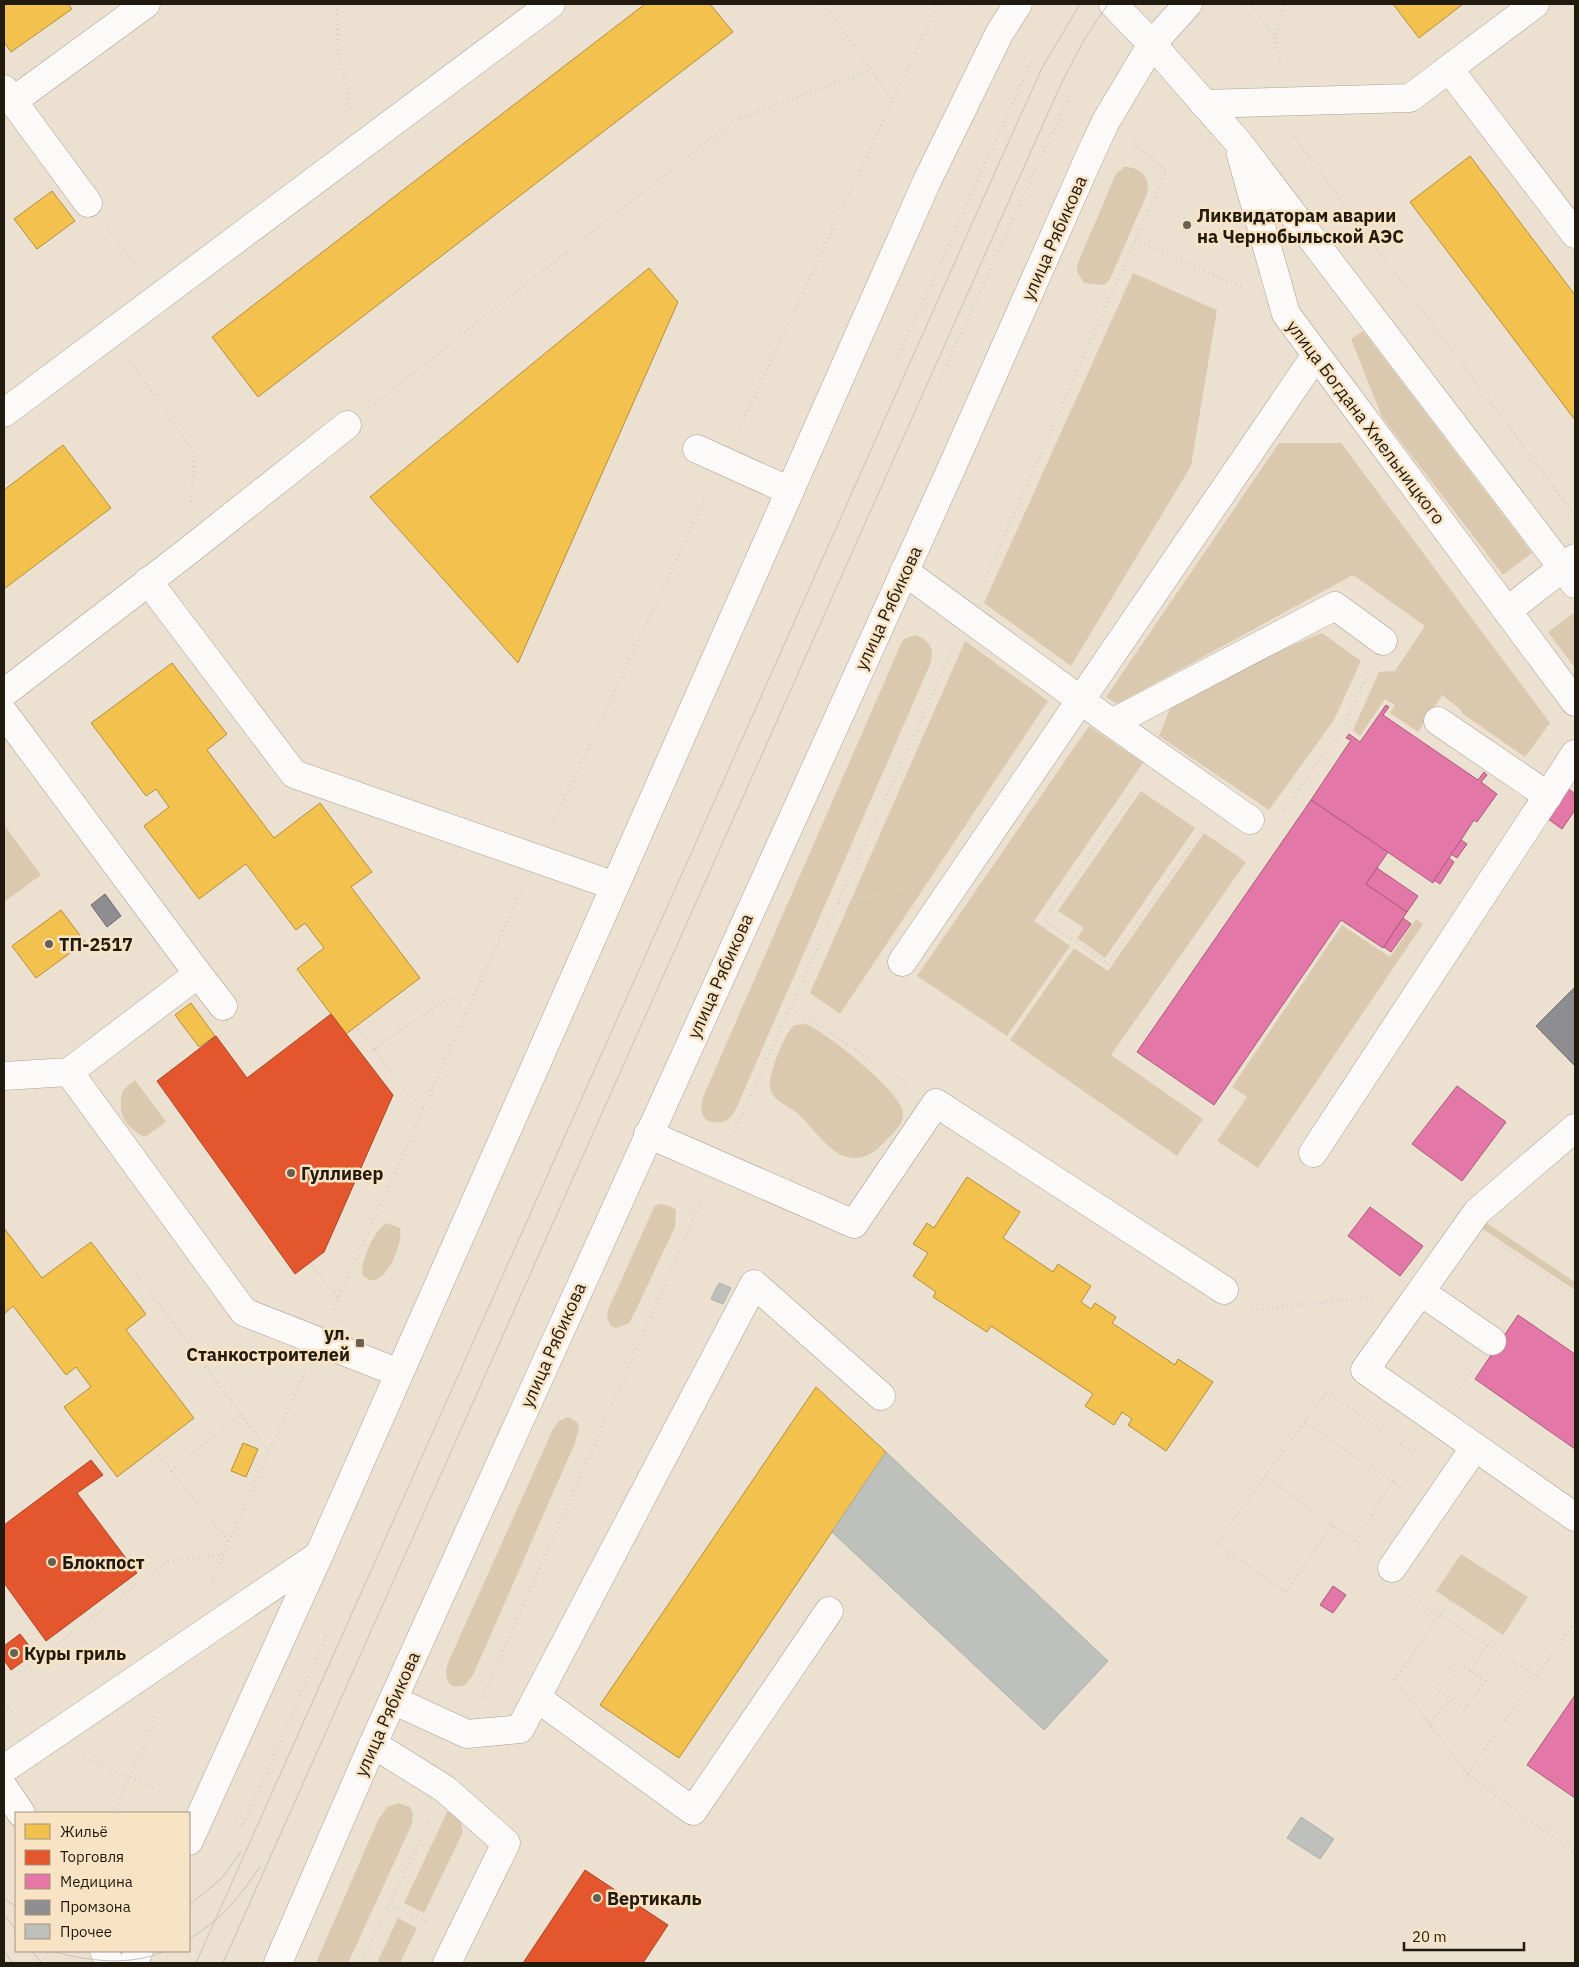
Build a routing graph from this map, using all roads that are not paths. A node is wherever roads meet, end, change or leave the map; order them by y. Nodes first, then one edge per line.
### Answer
1 (146, 4) edge
2 (551, 4) edge
3 (1018, 4) edge
4 (1113, 4) edge
5 (1188, 4) edge
6 (1535, 4) edge
7 (1152, 44) junction
8 (1449, 69) junction
9 (8, 95) edge
10 (1204, 104) junction
11 (1238, 142) junction
12 (88, 202) road end
13 (1575, 234) edge
14 (1316, 355) junction
15 (4, 413) edge
16 (347, 425) road end
17 (697, 449) dead end
18 (790, 491) junction
19 (1571, 570) edge
20 (904, 571) junction
21 (148, 581) junction
22 (1507, 611) junction
23 (1383, 641) road end
24 (4, 692) edge
25 (1081, 701) junction
26 (1575, 702) edge
27 (4, 713) edge
28 (1438, 721) dead end
29 (1112, 724) junction
30 (1575, 754) edge
31 (1548, 796) junction
32 (1250, 820) road end
33 (615, 886) junction
34 (902, 962) dead end
35 (198, 974) junction
36 (223, 1006) dead end
37 (69, 1072) junction
38 (4, 1076) edge
39 (1575, 1128) edge
40 (648, 1134) junction
41 (1313, 1153) dead end
42 (1224, 1290) road end
43 (1421, 1292) junction
44 (1492, 1341) road end
45 (399, 1372) junction
46 (880, 1396) dead end
47 (1475, 1446) junction
48 (1575, 1517) edge
49 (319, 1555) junction
50 (1392, 1568) dead end
51 (829, 1611) dead end
52 (537, 1698) junction
53 (393, 1700) junction
54 (373, 1744) junction
55 (4, 1770) edge
56 (4, 1788) edge
57 (20, 1812) edge
58 (190, 1839) edge
59 (278, 1963) edge
60 (447, 1963) edge

1 - 9 main road
2 - 15 main road
3 - 18 main road
4 - 7 main road, улица Богдана Хмельницкого
5 - 7 main road, улица Рябикова
6 - 8 main road
7 - 10 main road, улица Богдана Хмельницкого
7 - 20 main road, улица Рябикова
8 - 10 main road
8 - 13 main road
9 - 12 main road
10 - 11 main road, улица Богдана Хмельницкого
11 - 14 main road, улица Богдана Хмельницкого
11 - 19 main road
14 - 22 main road, улица Богдана Хмельницкого
14 - 25 main road
16 - 21 main road
17 - 18 main road
18 - 33 main road
19 - 22 main road
20 - 25 main road
20 - 40 main road, улица Рябикова
21 - 24 main road
21 - 33 main road
22 - 26 main road, улица Богдана Хмельницкого
23 - 29 main road
25 - 29 main road
25 - 34 main road
27 - 35 main road
28 - 31 main road
29 - 32 main road
30 - 31 main road
31 - 41 main road
33 - 45 main road
35 - 36 main road
35 - 37 main road
37 - 38 main road
37 - 45 main road
39 - 43 main road
40 - 42 main road
40 - 53 main road, улица Рябикова
43 - 44 main road
43 - 47 main road
45 - 49 main road
46 - 52 main road
47 - 48 main road
47 - 50 main road
49 - 55 main road
49 - 58 main road
51 - 52 main road
52 - 53 main road
53 - 54 main road, улица Рябикова
54 - 59 main road, улица Рябикова
54 - 60 main road
56 - 57 main road

